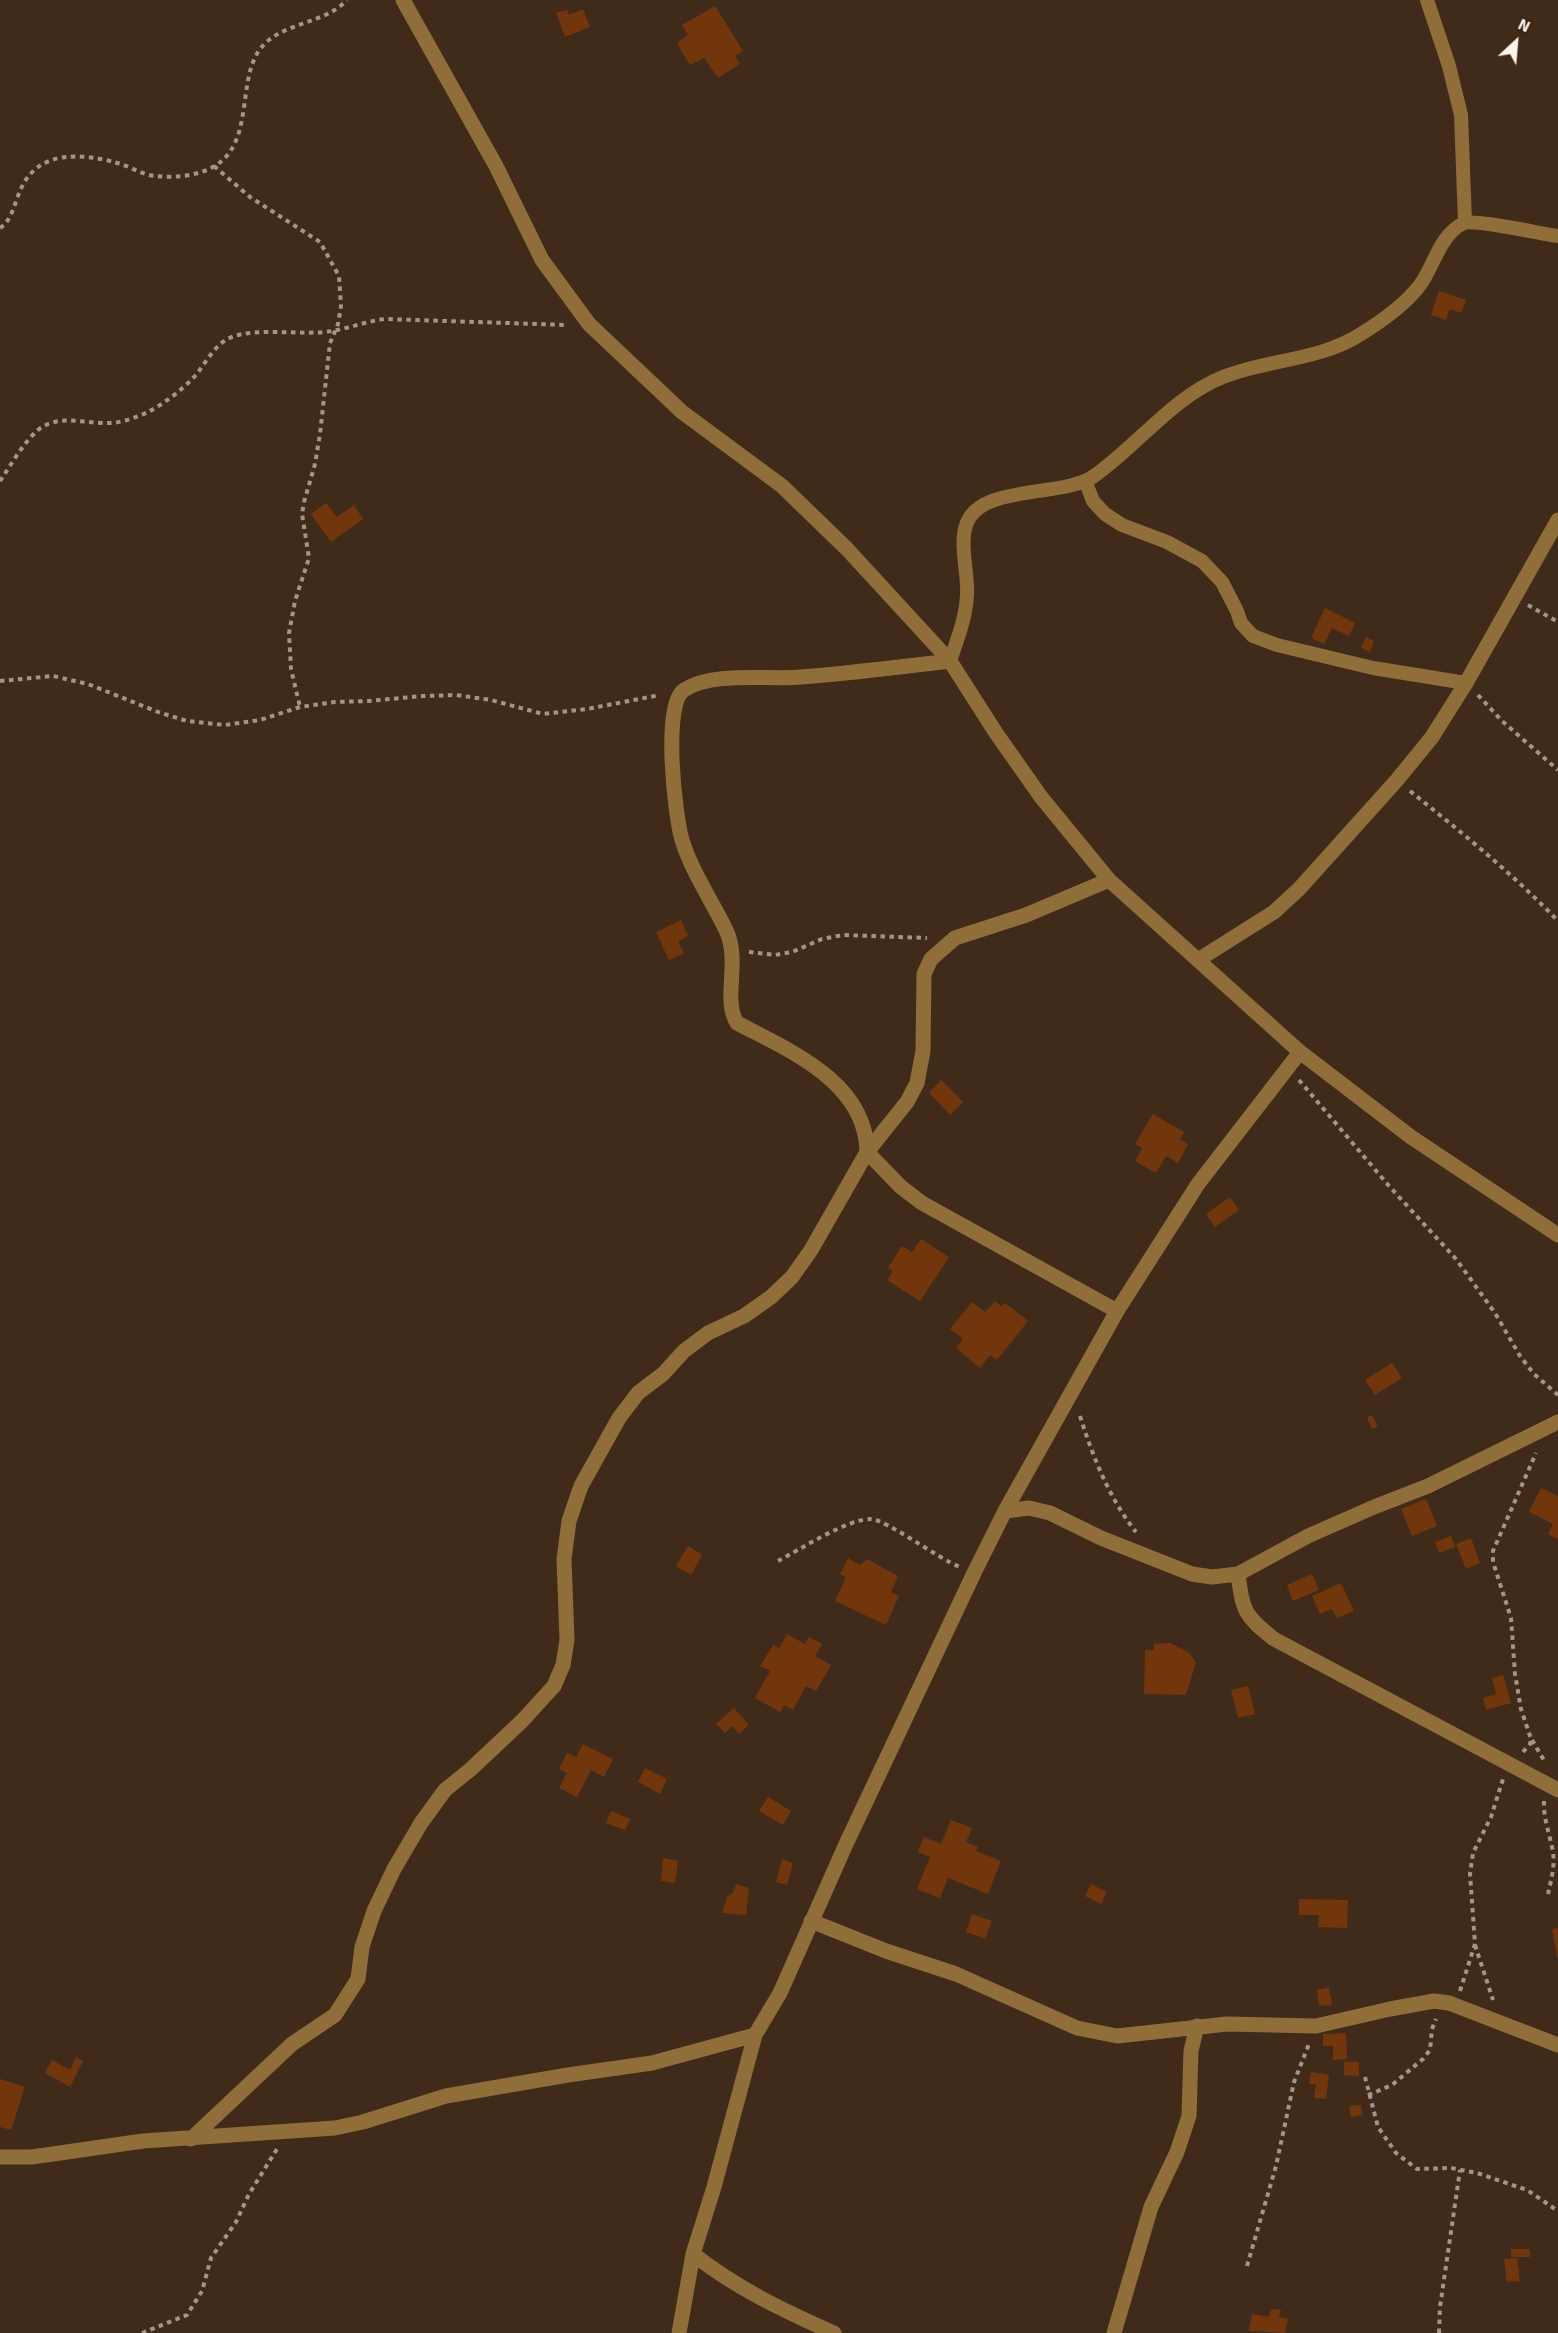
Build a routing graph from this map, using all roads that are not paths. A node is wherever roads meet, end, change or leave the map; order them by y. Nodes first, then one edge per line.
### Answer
1 (403, 0) edge
2 (1427, 0) edge
3 (1465, 222) junction
4 (1558, 236) edge
5 (1086, 483) junction
6 (1558, 520) edge
7 (950, 661) junction
8 (1466, 683) junction
9 (1109, 880) junction
10 (1198, 960) junction
11 (1300, 1052) junction
12 (867, 1152) junction
13 (1558, 1235) edge
14 (1117, 1311) junction
15 (1553, 1425) edge
16 (1005, 1511) junction
17 (1238, 1574) junction
18 (1553, 1787) edge
19 (812, 1921) junction
20 (1197, 2026) junction
21 (755, 2036) junction
22 (1558, 2045) edge
23 (191, 2139) junction
24 (0, 2157) edge
25 (693, 2254) junction
26 (679, 2333) edge
27 (834, 2333) edge
28 (1114, 2333) edge

1 - 7 street
2 - 3 lane
3 - 4 lane
3 - 5 lane
5 - 7 lane
5 - 8 lane
6 - 8 street
7 - 9 street
7 - 12 street
8 - 10 street
9 - 10 street
9 - 12 street
10 - 11 street
11 - 13 street
11 - 14 street
12 - 14 street
12 - 23 street
14 - 16 street
15 - 17 street
16 - 17 street
16 - 19 street
17 - 18 street
19 - 20 street
19 - 21 street
20 - 22 street
20 - 28 street
21 - 23 street
21 - 25 street
23 - 24 street
25 - 26 street
25 - 27 street

